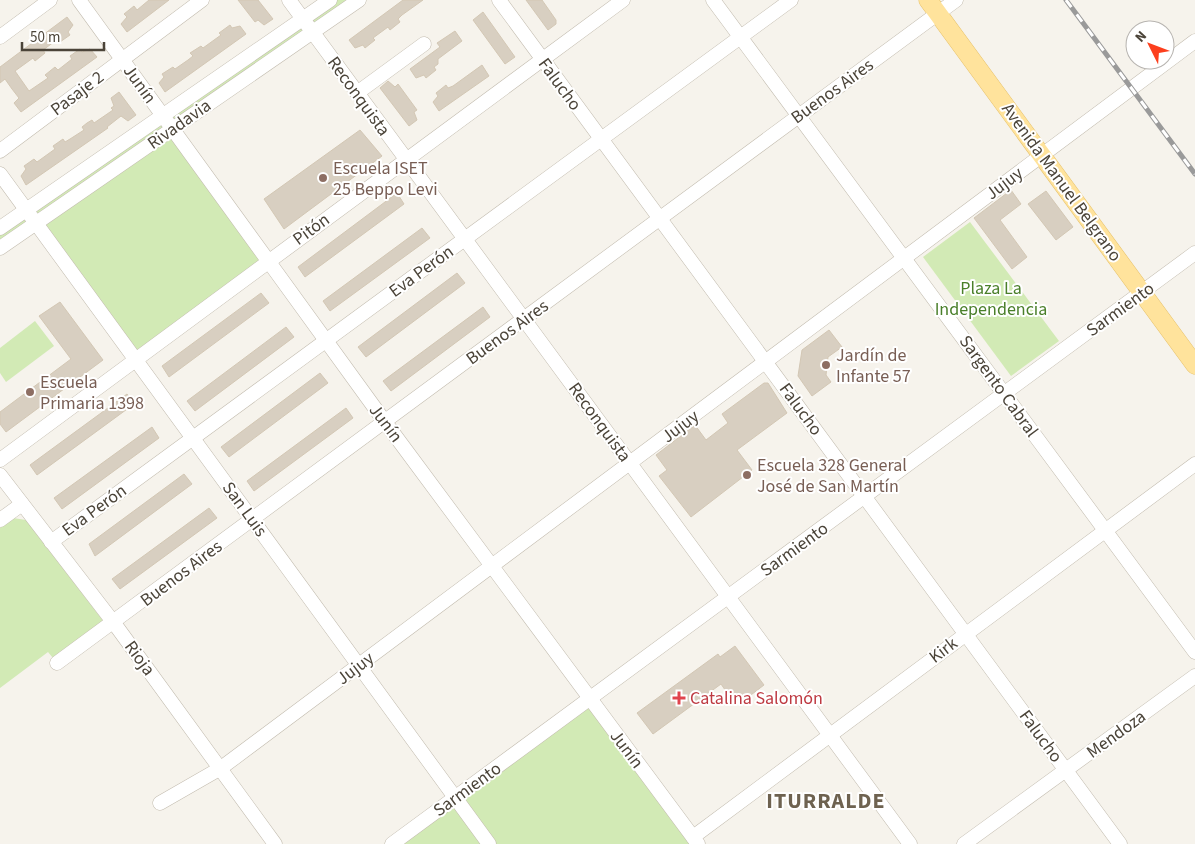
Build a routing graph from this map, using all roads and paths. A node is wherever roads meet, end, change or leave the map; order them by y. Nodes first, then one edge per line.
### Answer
1 (50, 0) edge
2 (79, 0) edge
3 (202, 0) edge
4 (289, 0) edge
5 (330, 0) edge
6 (359, 0) edge
7 (498, 0) edge
8 (623, 0) edge
9 (713, 0) edge
10 (791, 0) edge
11 (956, 0) edge
12 (933, 7) edge
13 (303, 19) junction
14 (312, 32) junction
15 (0, 37) edge
16 (740, 37) junction
17 (1195, 41) edge
18 (424, 44) dead end
19 (542, 59) junction
20 (122, 60) junction
21 (357, 93) junction
22 (163, 116) junction
23 (799, 116) junction
24 (172, 129) junction
25 (601, 139) junction
26 (0, 151) edge
27 (1043, 155) junction
28 (406, 159) junction
29 (0, 174) edge
30 (26, 210) junction
31 (660, 219) junction
32 (36, 223) junction
33 (0, 228) edge
34 (464, 239) junction
35 (0, 248) edge
36 (1195, 253) edge
37 (905, 258) junction
38 (268, 261) junction
39 (1142, 292) junction
40 (524, 319) junction
41 (326, 340) junction
42 (135, 359) junction
43 (766, 361) junction
44 (1195, 365) edge
45 (1004, 394) junction
46 (385, 422) junction
47 (193, 438) junction
48 (0, 460) edge
49 (630, 463) junction
50 (1195, 464) edge
51 (0, 474) edge
52 (864, 496) junction
53 (22, 504) junction
54 (0, 520) edge
55 (253, 520) junction
56 (1105, 530) junction
57 (51, 542) junction
58 (493, 565) junction
59 (728, 597) junction
60 (114, 623) junction
61 (965, 633) junction
62 (1195, 652) edge
63 (57, 663) dead end
64 (360, 664) junction
65 (1195, 676) edge
66 (590, 698) junction
67 (830, 734) junction
68 (221, 768) junction
69 (1066, 770) junction
70 (455, 797) junction
71 (160, 803) dead end
72 (695, 841) edge
73 (275, 844) edge
74 (392, 844) edge
75 (490, 844) edge
76 (910, 844) edge
77 (964, 844) edge
78 (1120, 844) edge

1 - 15 street
2 - 20 street, Junín
3 - 20 street, Pasaje 2
4 - 13 street, Reconquista
5 - 13 street, Rivadavia
6 - 14 street, Rivadavia
7 - 19 street, Falucho
8 - 19 street, Pitón
9 - 16 street, Sargento Cabral
10 - 16 street, Eva Perón
11 - 12 street, Buenos Aires
12 - 23 street, Buenos Aires
12 - 27 main road, Avenida Manuel Belgrano
13 - 14 street, Reconquista
13 - 22 street, Rivadavia
14 - 21 street, Reconquista
14 - 24 street, Rivadavia
16 - 23 street, Sargento Cabral
16 - 25 street, Eva Perón
17 - 27 street, Jujuy
18 - 21 street
19 - 25 street, Falucho
19 - 28 street, Pitón
20 - 22 street, Junín
20 - 26 street, Pasaje 2
21 - 28 street, Reconquista
22 - 24 street, Junín
22 - 30 street, Rivadavia
23 - 31 street, Buenos Aires
23 - 37 street, Sargento Cabral
24 - 32 street, Rivadavia
24 - 38 street, Junín
25 - 31 street, Falucho
25 - 34 street, Eva Perón
27 - 37 street, Jujuy
27 - 39 main road, Avenida Manuel Belgrano
28 - 34 street, Reconquista
28 - 38 street, Pitón
29 - 30 street, San Luis
30 - 32 street, San Luis
30 - 33 street, Rivadavia
31 - 40 street, Buenos Aires
31 - 43 street, Falucho
32 - 35 street, Rivadavia
32 - 42 street, San Luis
34 - 40 street, Reconquista
34 - 41 street, Eva Perón
36 - 39 street, Sarmiento
37 - 43 street, Jujuy
37 - 45 street, Sargento Cabral
38 - 41 street, Junín
38 - 42 street, Pitón
39 - 44 main road, Avenida Manuel Belgrano
39 - 45 street, Sarmiento
40 - 46 street, Buenos Aires
40 - 49 street, Reconquista
41 - 46 street, Junín
41 - 47 street, Eva Perón
42 - 47 street, San Luis
42 - 48 street, Pitón
43 - 49 street, Jujuy
43 - 52 street, Falucho
45 - 52 street, Sarmiento
45 - 56 street, Sargento Cabral
46 - 55 street, Buenos Aires
46 - 58 street, Junín
47 - 55 street, San Luis
47 - 57 street, Eva Perón
49 - 58 street, Jujuy
49 - 59 street, Reconquista
50 - 56 street, Kirk
51 - 53 street, Rioja
52 - 59 street, Sarmiento
52 - 61 street, Falucho
53 - 54 street
53 - 57 street, Rioja
55 - 60 street, Buenos Aires
55 - 64 street, San Luis
56 - 61 street, Kirk
56 - 62 street, Sargento Cabral
57 - 60 street, Rioja
58 - 64 street, Jujuy
58 - 66 street, Junín
59 - 66 street, Sarmiento
59 - 67 street, Reconquista
60 - 63 street, Buenos Aires
60 - 68 street, Rioja
61 - 67 street, Kirk
61 - 69 street, Falucho
64 - 68 street, Jujuy
64 - 70 street, San Luis
65 - 69 street, Mendoza
66 - 70 street, Sarmiento
66 - 72 street, Junín
67 - 72 street, Kirk
67 - 76 street, Reconquista
68 - 71 street, Jujuy
68 - 73 street, Rioja
69 - 77 street, Mendoza
69 - 78 street, Falucho
70 - 74 street, Sarmiento
70 - 75 street, San Luis

